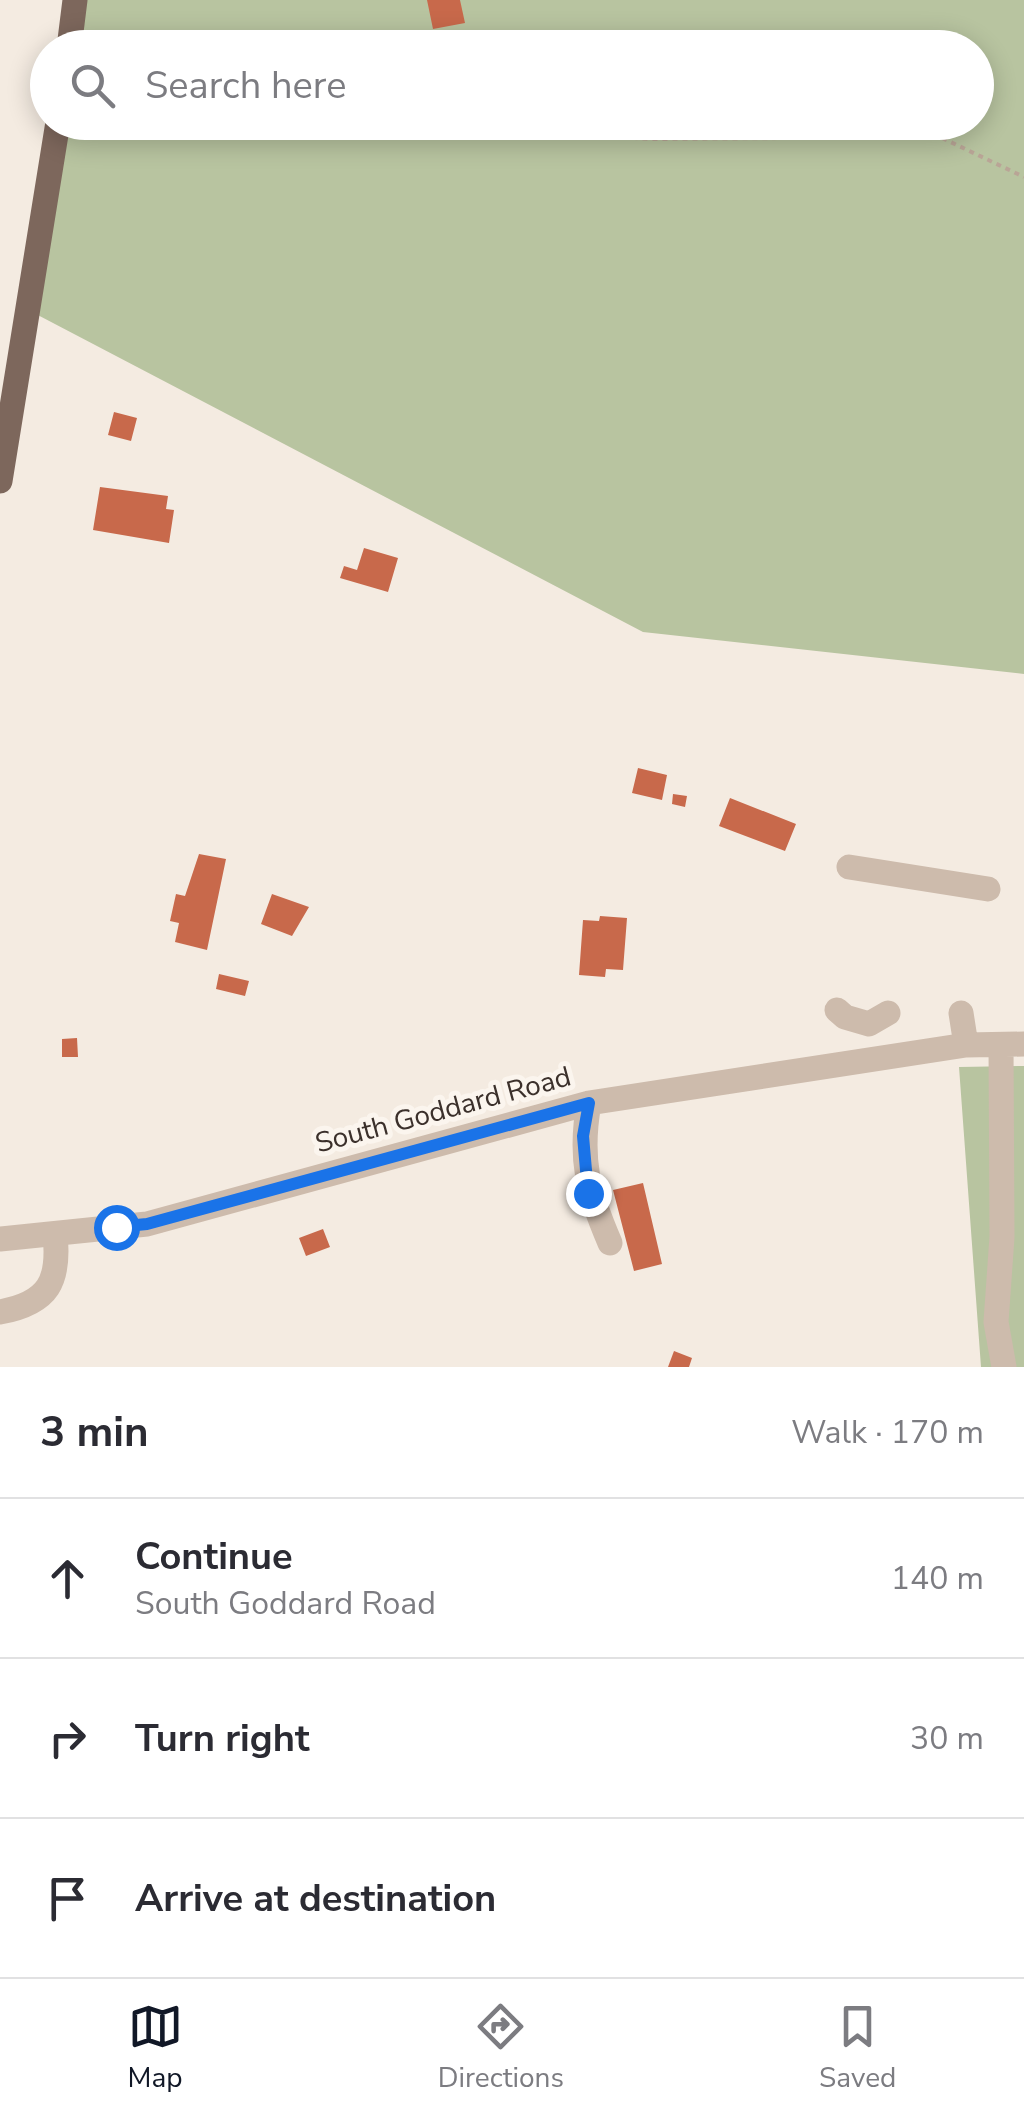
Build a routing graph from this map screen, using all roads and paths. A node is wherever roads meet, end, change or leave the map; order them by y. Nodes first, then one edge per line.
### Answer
1 (75, 0) edge
2 (71, 30) edge
3 (55, 140) edge
4 (946, 140) edge
5 (1024, 177) edge
6 (0, 482) edge
7 (849, 867) dead end
8 (988, 889) dead end
9 (837, 1010) dead end
10 (961, 1014) dead end
11 (1008, 1038) edge
12 (966, 1046) junction
13 (868, 1059) junction
14 (589, 1103) junction
15 (55, 1234) junction
16 (0, 1239) edge
17 (610, 1243) dead end
18 (0, 1312) edge
19 (1004, 1367) edge

1 - 2 main road
3 - 6 main road
4 - 5 path
7 - 8 street
9 - 13 street
10 - 12 street
11 - 12 street, South Goddard Road
11 - 19 street
12 - 13 street, South Goddard Road
13 - 14 street, South Goddard Road
14 - 15 street, South Goddard Road
14 - 17 street
15 - 16 street, South Goddard Road
15 - 18 street

